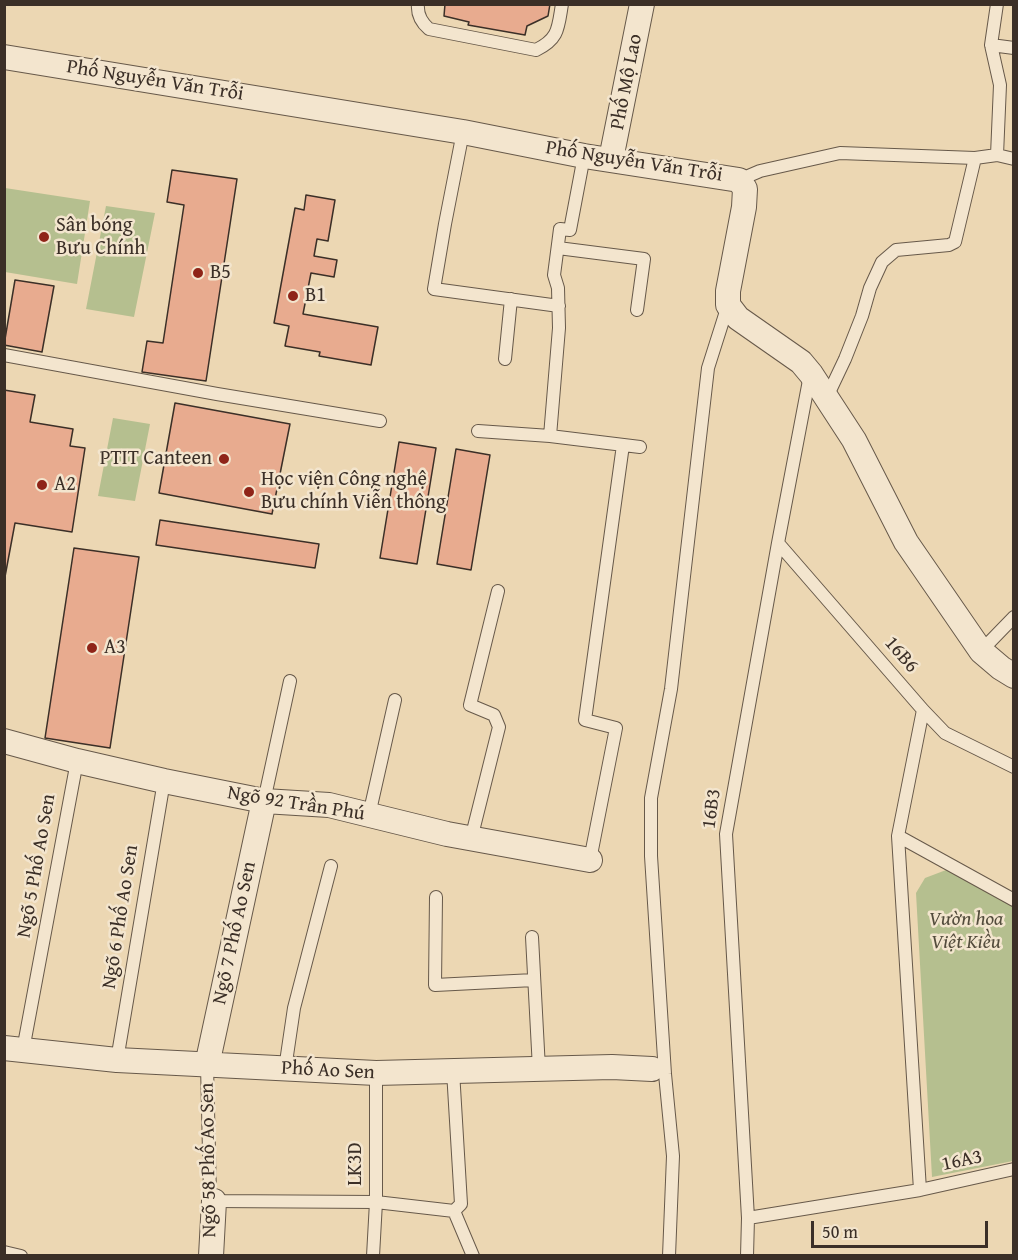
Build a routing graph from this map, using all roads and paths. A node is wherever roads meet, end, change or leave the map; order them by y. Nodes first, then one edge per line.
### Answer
1 (418, 4) edge
2 (562, 4) edge
3 (642, 4) edge
4 (997, 4) edge
5 (991, 45) junction
6 (1014, 48) edge
7 (4, 57) edge
8 (463, 132) junction
9 (997, 155) junction
10 (584, 156) junction
11 (975, 158) junction
12 (611, 159) junction
13 (1014, 159) edge
14 (738, 180) junction
15 (558, 248) junction
16 (512, 299) junction
17 (728, 305) junction
18 (559, 306) junction
19 (637, 310) dead end
20 (4, 355) edge
21 (505, 359) dead end
22 (810, 374) junction
23 (826, 399) junction
24 (380, 421) dead end
25 (478, 431) dead end
26 (550, 436) junction
27 (623, 446) junction
28 (640, 447) dead end
29 (778, 543) junction
30 (498, 591) dead end
31 (1014, 617) edge
32 (981, 651) junction
33 (1014, 676) edge
34 (290, 681) dead end
35 (395, 700) dead end
36 (923, 710) junction
37 (4, 741) edge
38 (77, 761) junction
39 (1014, 767) edge
40 (164, 781) junction
41 (264, 801) junction
42 (369, 815) junction
43 (898, 836) junction
44 (471, 839) junction
45 (590, 860) joint
46 (331, 866) dead end
47 (436, 897) dead end
48 (1014, 900) edge
49 (532, 937) dead end
50 (534, 980) junction
51 (14, 1049) edge
52 (117, 1060) junction
53 (207, 1065) junction
54 (285, 1069) junction
55 (539, 1069) junction
56 (652, 1069) dead end
57 (453, 1071) junction
58 (376, 1073) junction
59 (1014, 1169) edge
60 (920, 1190) junction
61 (214, 1201) junction
62 (375, 1202) junction
63 (454, 1211) junction
64 (748, 1218) junction
65 (211, 1256) edge
66 (373, 1256) edge
67 (473, 1256) edge
68 (669, 1256) edge
69 (747, 1256) edge

1 - 2 lane
3 - 12 street, Phố Mộ Lao
4 - 5 lane
5 - 6 lane
5 - 9 lane
7 - 8 street, Phố Nguyễn Văn Trỗi
8 - 10 street, Phố Nguyễn Văn Trỗi
8 - 16 lane
9 - 11 lane
9 - 13 lane
10 - 12 street, Phố Nguyễn Văn Trỗi
10 - 15 lane
11 - 14 lane
11 - 23 lane
12 - 14 street, Phố Nguyễn Văn Trỗi
14 - 17 street, Phố Nguyễn Văn Trỗi
15 - 18 lane
15 - 19 lane
16 - 18 lane
16 - 21 lane
17 - 22 street
17 - 68 lane
18 - 26 lane
20 - 24 lane
22 - 23 street
22 - 29 lane, 16B3
23 - 32 street
25 - 26 lane
26 - 27 lane
27 - 28 lane
27 - 45 lane
29 - 36 lane, 16B6
29 - 64 lane, 16B3
30 - 44 lane
31 - 32 lane
32 - 33 street
34 - 41 lane
35 - 42 lane
36 - 39 lane, 16B6
36 - 43 lane
37 - 38 street, Ngõ 92 Trần Phú
38 - 40 street, Ngõ 92 Trần Phú
38 - 51 lane, Ngõ 5 Phố Ao Sen
40 - 41 street, Ngõ 92 Trần Phú
40 - 52 lane, Ngõ 6 Phố Ao Sen
41 - 42 street, Ngõ 92 Trần Phú
41 - 53 street, Ngõ 7 Phố Ao Sen
42 - 44 street, Ngõ 92 Trần Phú
43 - 48 lane
43 - 60 lane
44 - 45 street, Ngõ 92 Trần Phú
46 - 54 lane
47 - 50 lane
49 - 50 lane
50 - 55 lane
51 - 52 street, Phố Ao Sen
52 - 53 street, Phố Ao Sen
53 - 54 street, Phố Ao Sen
53 - 61 lane, Ngõ 58 Phố Ao Sen
54 - 58 street, Phố Ao Sen
55 - 56 street, Phố Ao Sen
55 - 57 street, Phố Ao Sen
57 - 58 street, Phố Ao Sen
57 - 63 lane
58 - 62 lane, LK3D
59 - 60 lane, 16A3
60 - 64 lane, 16A3
61 - 62 lane
61 - 65 street, Ngõ 58 Phố Ao Sen
62 - 63 lane
62 - 66 lane, LK3D
63 - 67 lane
64 - 69 lane, 16B3

